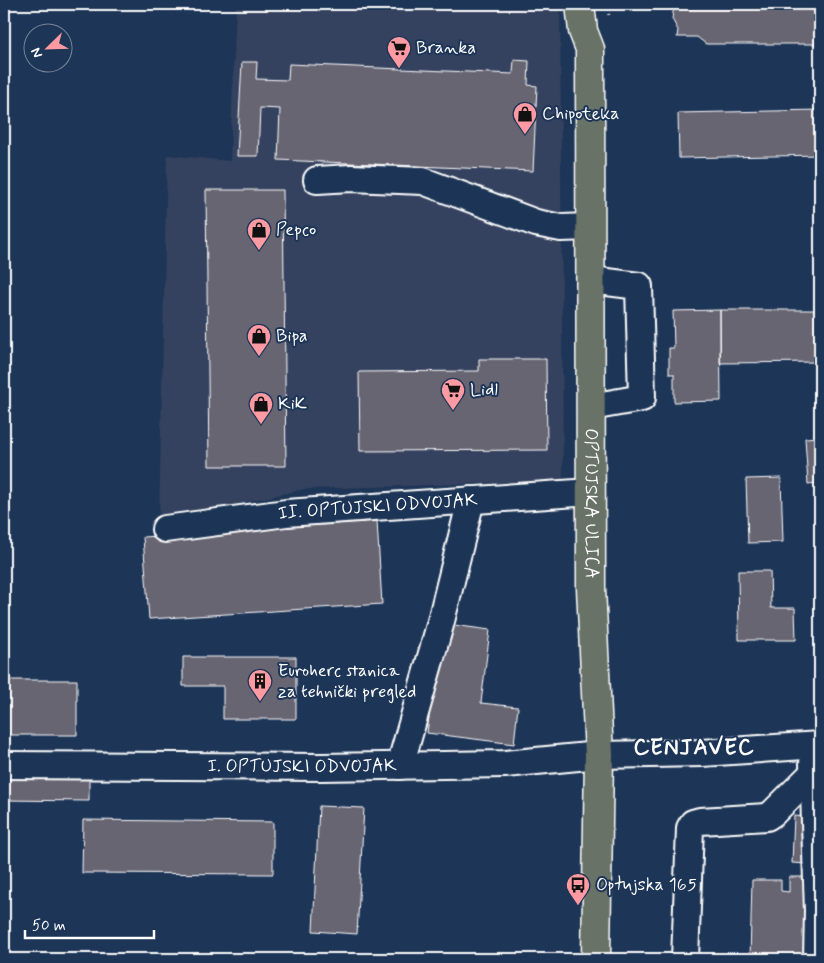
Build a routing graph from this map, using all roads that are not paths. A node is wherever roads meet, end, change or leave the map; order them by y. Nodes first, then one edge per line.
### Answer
1 (580, 4) edge
2 (603, 11) edge
3 (590, 49) junction
4 (317, 180) dead end
5 (590, 227) junction
6 (591, 280) junction
7 (591, 407) junction
8 (591, 492) junction
9 (471, 500) junction
10 (165, 529) dead end
11 (816, 745) edge
12 (599, 755) junction
13 (4, 765) edge
14 (400, 766) junction
15 (813, 773) junction
16 (819, 911) edge
17 (818, 950) edge
18 (596, 959) edge
19 (685, 959) edge

1 - 3 main road, OPTUJSKA ULICA
2 - 3 main road, OPTUJSKA ULICA
3 - 5 main road, OPTUJSKA ULICA
4 - 5 street
5 - 6 main road, OPTUJSKA ULICA
6 - 7 main road, OPTUJSKA ULICA
6 - 7 street
7 - 8 main road, OPTUJSKA ULICA
8 - 9 street, II. OPTUJSKI ODVOJAK
8 - 12 main road, OPTUJSKA ULICA
9 - 10 street, II. OPTUJSKI ODVOJAK
9 - 14 street
11 - 12 street, I. OPTUJSKI ODVOJAK
11 - 15 street
12 - 14 street, I. OPTUJSKI ODVOJAK
12 - 18 main road, OPTUJSKA ULICA
13 - 14 street, I. OPTUJSKI ODVOJAK
15 - 16 street
15 - 19 street
16 - 17 street

